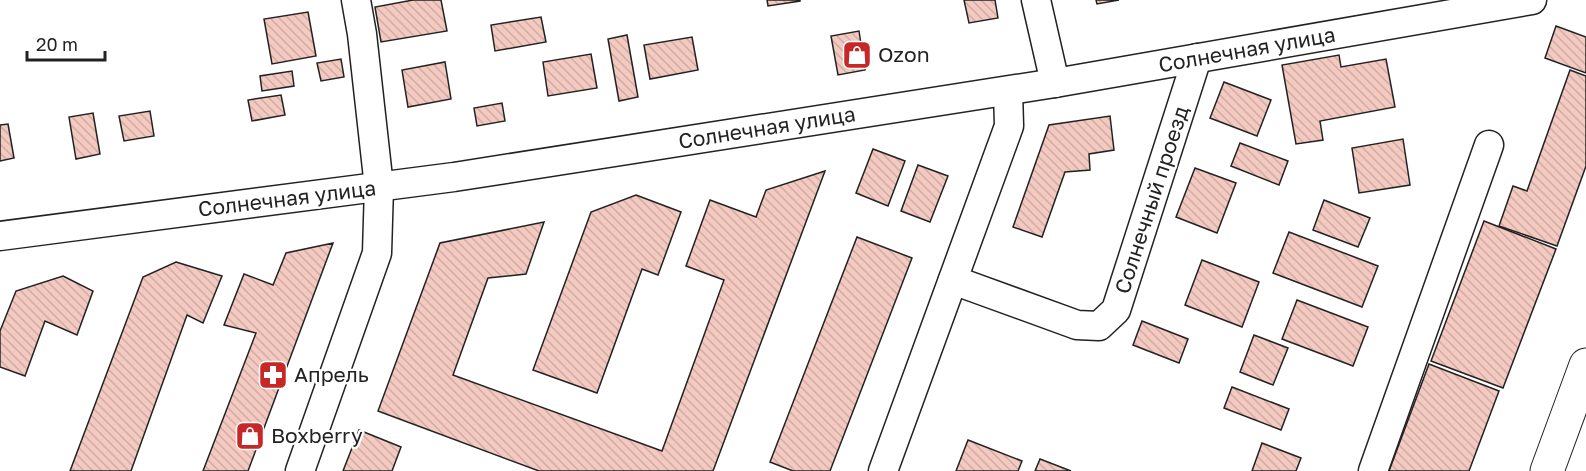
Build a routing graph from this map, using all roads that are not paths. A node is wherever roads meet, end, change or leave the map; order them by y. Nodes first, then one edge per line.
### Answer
1 (356, 0) edge
2 (1036, 0) edge
3 (1532, 0) edge
4 (1197, 58) junction
5 (1055, 83) junction
6 (1008, 91) junction
7 (1489, 145) dead end
8 (379, 187) junction
9 (0, 236) edge
10 (953, 280) junction
11 (1586, 365) edge
12 (300, 471) edge
13 (883, 471) edge
14 (1373, 471) edge
15 (1547, 471) edge

1 - 8 street
2 - 5 street
3 - 4 street, Солнечная улица
4 - 5 street, Солнечная улица
4 - 10 street, Солнечный проезд
5 - 6 street, Солнечная улица
6 - 8 street, Солнечная улица
6 - 10 street
7 - 14 street
8 - 9 street, Солнечная улица
8 - 12 street
10 - 13 street
11 - 15 main road

